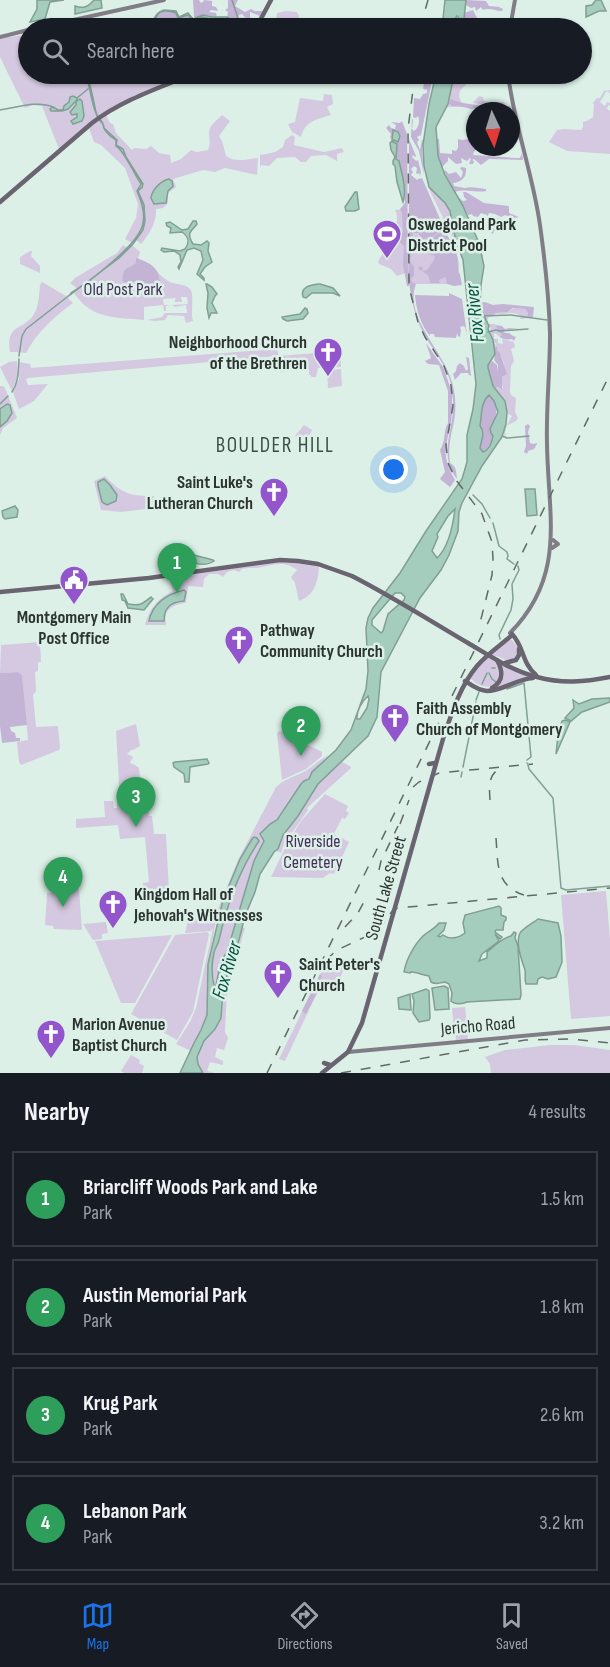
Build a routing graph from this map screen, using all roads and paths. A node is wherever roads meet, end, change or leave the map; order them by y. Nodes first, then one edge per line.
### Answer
1 (164, 0) edge
2 (271, 0) edge
3 (515, 0) edge
4 (82, 18) edge
5 (261, 18) edge
6 (512, 18) edge
7 (18, 32) edge
8 (0, 37) edge
9 (168, 84) edge
10 (510, 84) edge
11 (0, 202) edge
12 (551, 505) junction
13 (0, 591) edge
14 (520, 624) junction
15 (510, 635) junction
16 (496, 659) junction
17 (505, 663) junction
18 (537, 676) junction
19 (610, 677) edge
20 (466, 681) junction
21 (610, 1028) edge
22 (348, 1052) junction
23 (325, 1067) edge

1 - 4 main road
2 - 5 main road
3 - 6 main road
7 - 8 main road
9 - 11 main road
10 - 12 main road
12 - 14 main road
12 - 14 main road
13 - 16 main road
14 - 15 main road, South Lake Street
15 - 17 main road
15 - 18 main road
15 - 20 main road, South Lake Street
16 - 17 main road
16 - 18 main road
16 - 20 main road
17 - 18 main road
18 - 19 main road
18 - 20 main road
20 - 22 main road, South Lake Street
21 - 22 main road, Jericho Road
22 - 23 main road

